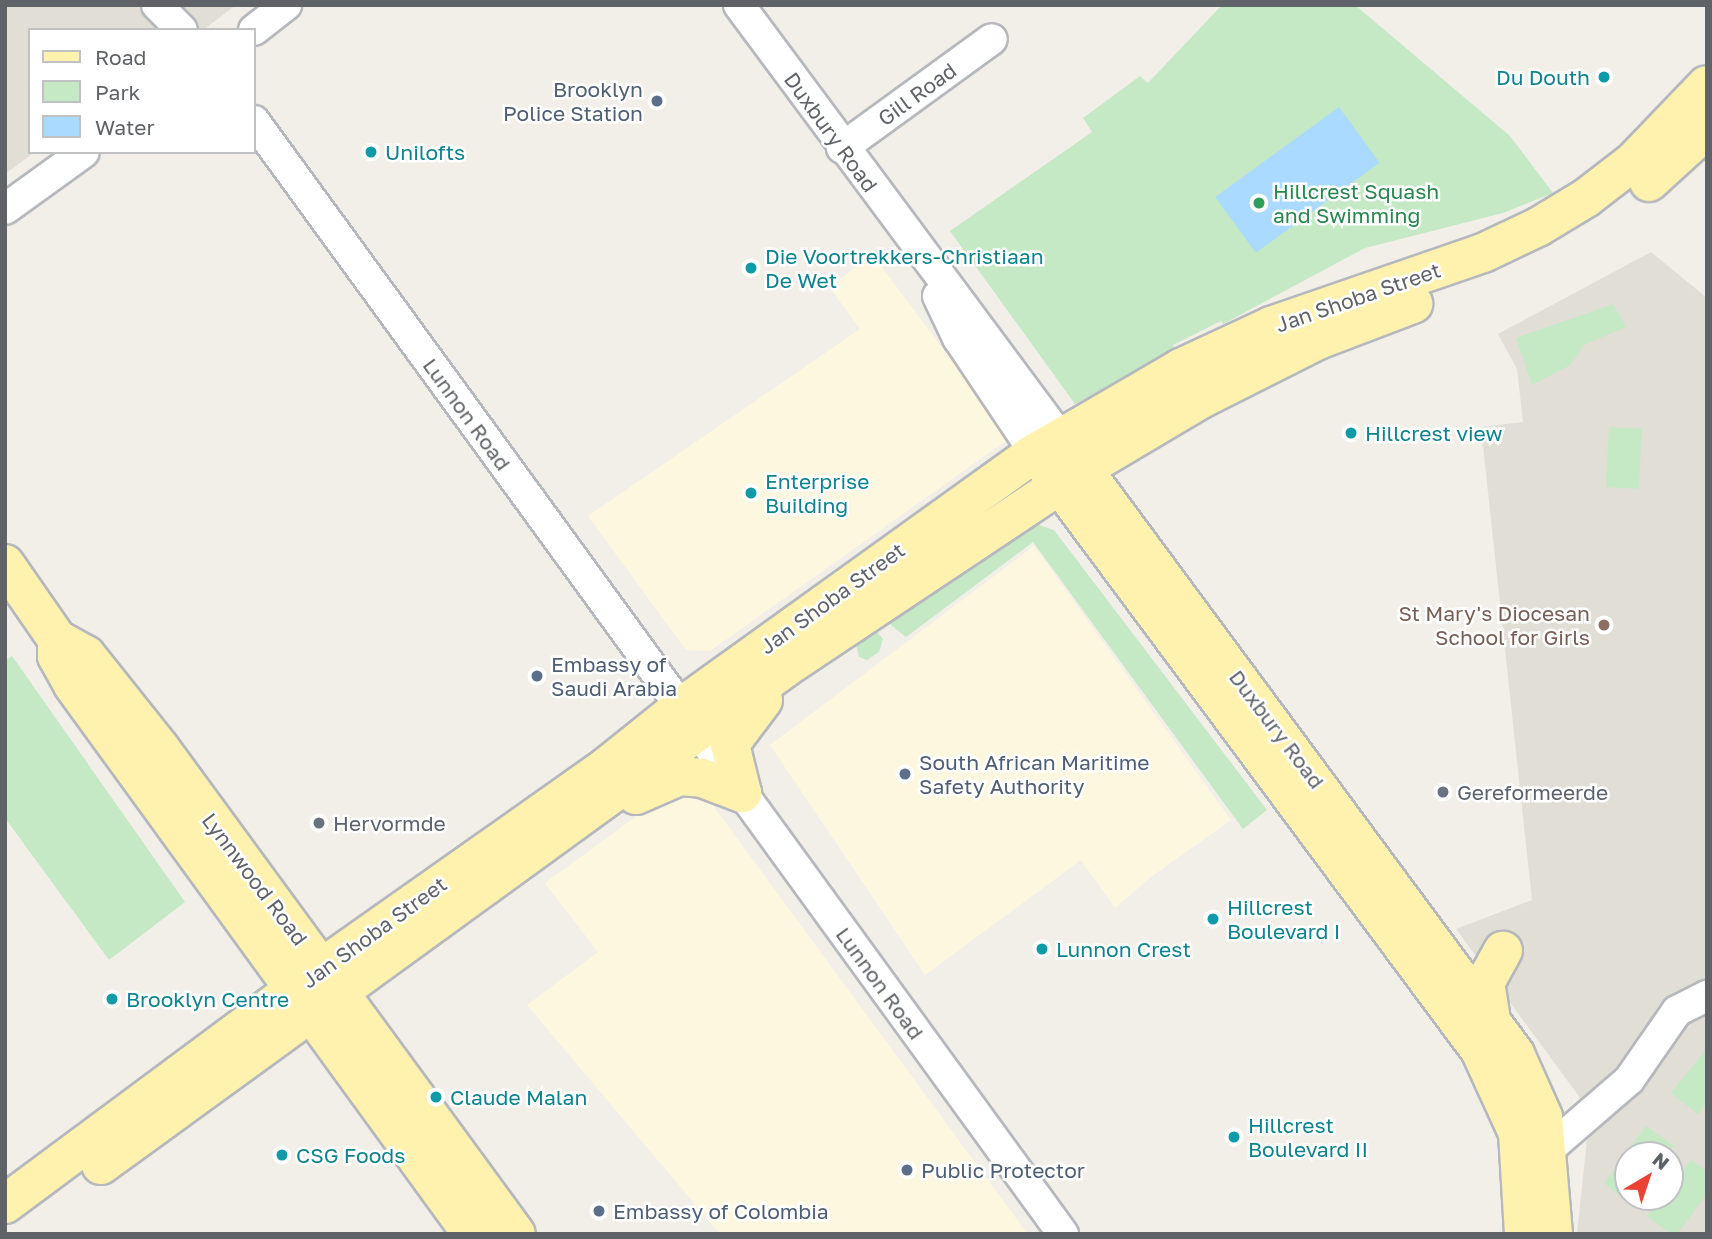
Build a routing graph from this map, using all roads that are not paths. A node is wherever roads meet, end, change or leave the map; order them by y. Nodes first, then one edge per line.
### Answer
1 (157, 5) edge
2 (177, 5) edge
3 (286, 5) edge
4 (739, 5) edge
5 (180, 28) edge
6 (186, 28) edge
7 (256, 28) edge
8 (992, 39) dead end
9 (1707, 85) edge
10 (256, 124) edge
11 (1707, 129) edge
12 (842, 148) junction
13 (80, 154) edge
14 (5, 209) edge
15 (1201, 399) junction
16 (1048, 445) junction
17 (1071, 477) junction
18 (1126, 527) junction
19 (5, 564) edge
20 (790, 665) junction
21 (689, 720) junction
22 (742, 793) junction
23 (587, 813) junction
24 (1370, 901) junction
25 (1503, 951) dead end
26 (1453, 965) junction
27 (317, 992) junction
28 (1707, 996) edge
29 (1491, 1020) junction
30 (1494, 1074) junction
31 (1549, 1149) junction
32 (5, 1204) edge
33 (5, 1233) edge
34 (472, 1234) edge
35 (516, 1234) edge
36 (1063, 1234) edge
37 (1524, 1234) edge
38 (1553, 1234) edge

1 - 5 street
2 - 6 street
3 - 7 street
4 - 12 street, Duxbury Road
8 - 12 street, Gill Road
9 - 16 main road, Jan Shoba Street
10 - 21 street, Lunnon Road
11 - 15 main road, Jan Shoba Street
12 - 16 street, Duxbury Road
13 - 14 street
15 - 17 main road, Jan Shoba Street
15 - 18 main road
16 - 17 main road, Duxbury Road
16 - 21 main road, Jan Shoba Street
17 - 18 main road, Duxbury Road
17 - 20 main road, Jan Shoba Street
17 - 24 main road, Duxbury Road
18 - 26 main road, Duxbury Road
19 - 27 main road, Lynnwood Road
20 - 21 main road
20 - 22 main road
21 - 22 street, Lunnon Road
21 - 23 main road, Jan Shoba Street
21 - 27 main road, Jan Shoba Street
22 - 23 main road
22 - 36 street, Lunnon Road
23 - 27 main road, Jan Shoba Street
24 - 26 main road
24 - 30 main road, Duxbury Road
25 - 29 main road
26 - 29 main road, Duxbury Road
26 - 30 main road
27 - 32 main road, Jan Shoba Street
27 - 33 main road, Jan Shoba Street
27 - 34 main road, Lynnwood Road
27 - 35 main road, Lynnwood Road
28 - 31 street
29 - 31 main road, Duxbury Road
30 - 37 main road, Duxbury Road
31 - 38 main road, Duxbury Road

